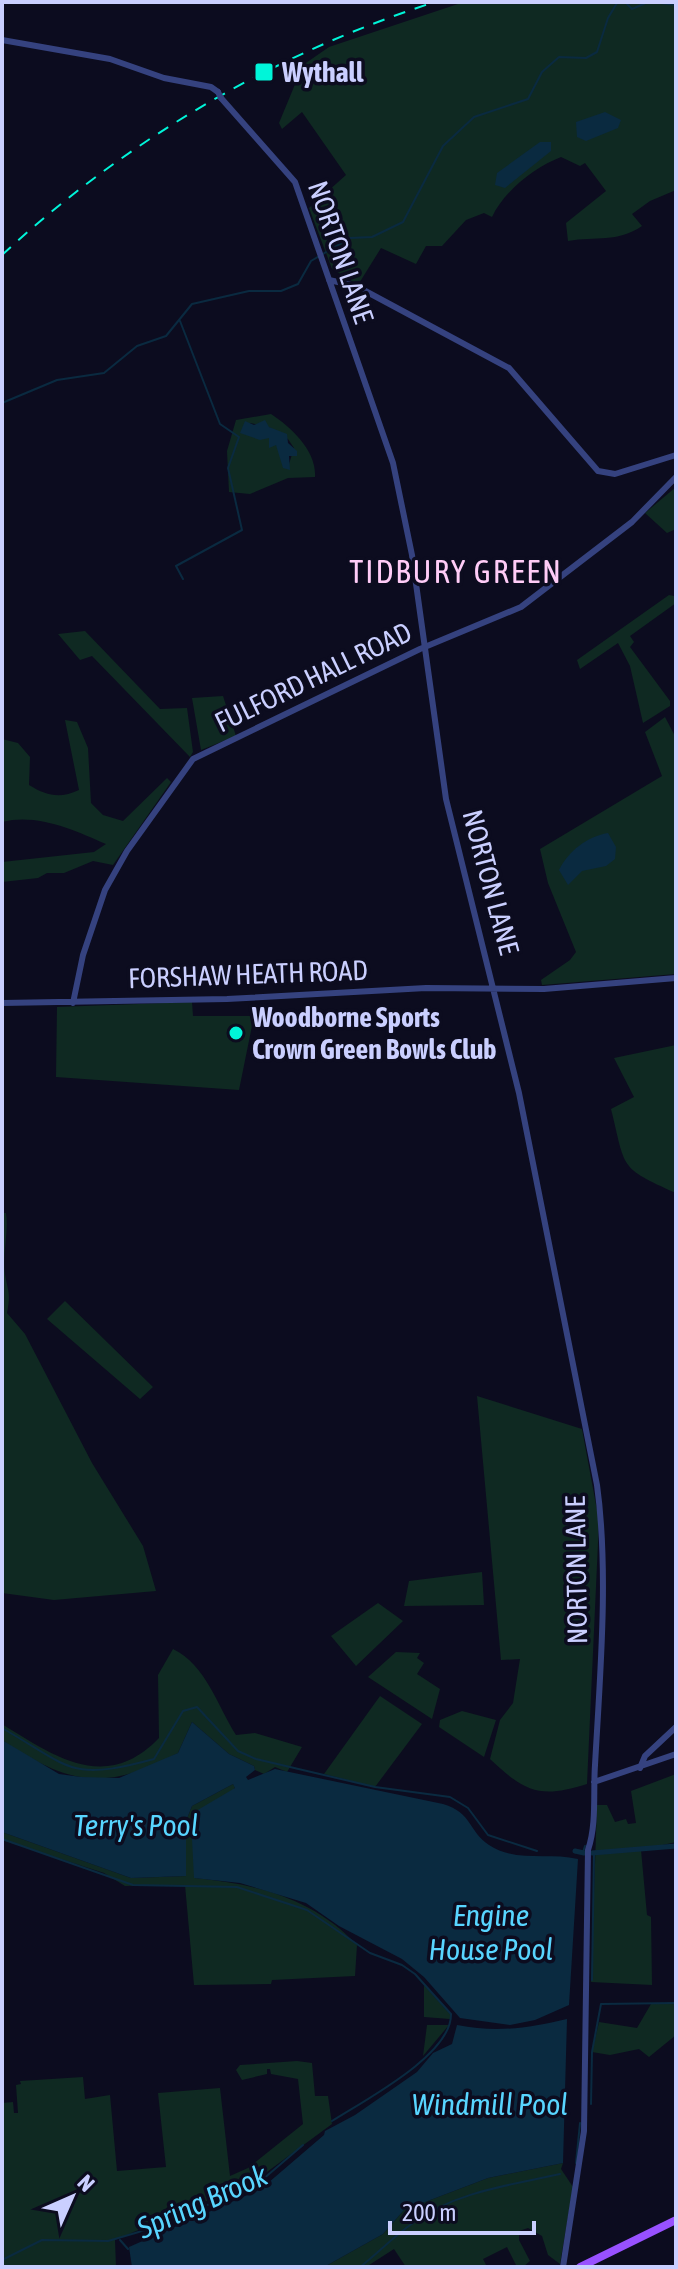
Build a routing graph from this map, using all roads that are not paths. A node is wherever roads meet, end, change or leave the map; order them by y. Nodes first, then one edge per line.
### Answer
1 (2, 40) edge
2 (329, 280) junction
3 (676, 455) edge
4 (676, 477) edge
5 (423, 648) junction
6 (676, 978) edge
7 (496, 987) junction
8 (2, 1003) edge
9 (73, 1003) junction
10 (676, 1727) edge
11 (676, 1754) edge
12 (640, 1768) junction
13 (594, 1782) junction
14 (676, 2220) edge
15 (563, 2267) edge
16 (580, 2267) edge

1 - 2 street, NORTON LANE
2 - 3 street
2 - 5 street, NORTON LANE
4 - 5 street, FULFORD HALL ROAD
5 - 7 street, NORTON LANE
5 - 9 street, FULFORD HALL ROAD
6 - 7 street, FORSHAW HEATH ROAD
7 - 9 street, FORSHAW HEATH ROAD
7 - 13 street, NORTON LANE
8 - 9 street, FORSHAW HEATH ROAD
10 - 12 street
11 - 12 street
12 - 13 street
13 - 15 street, NORTON LANE
14 - 16 main road

